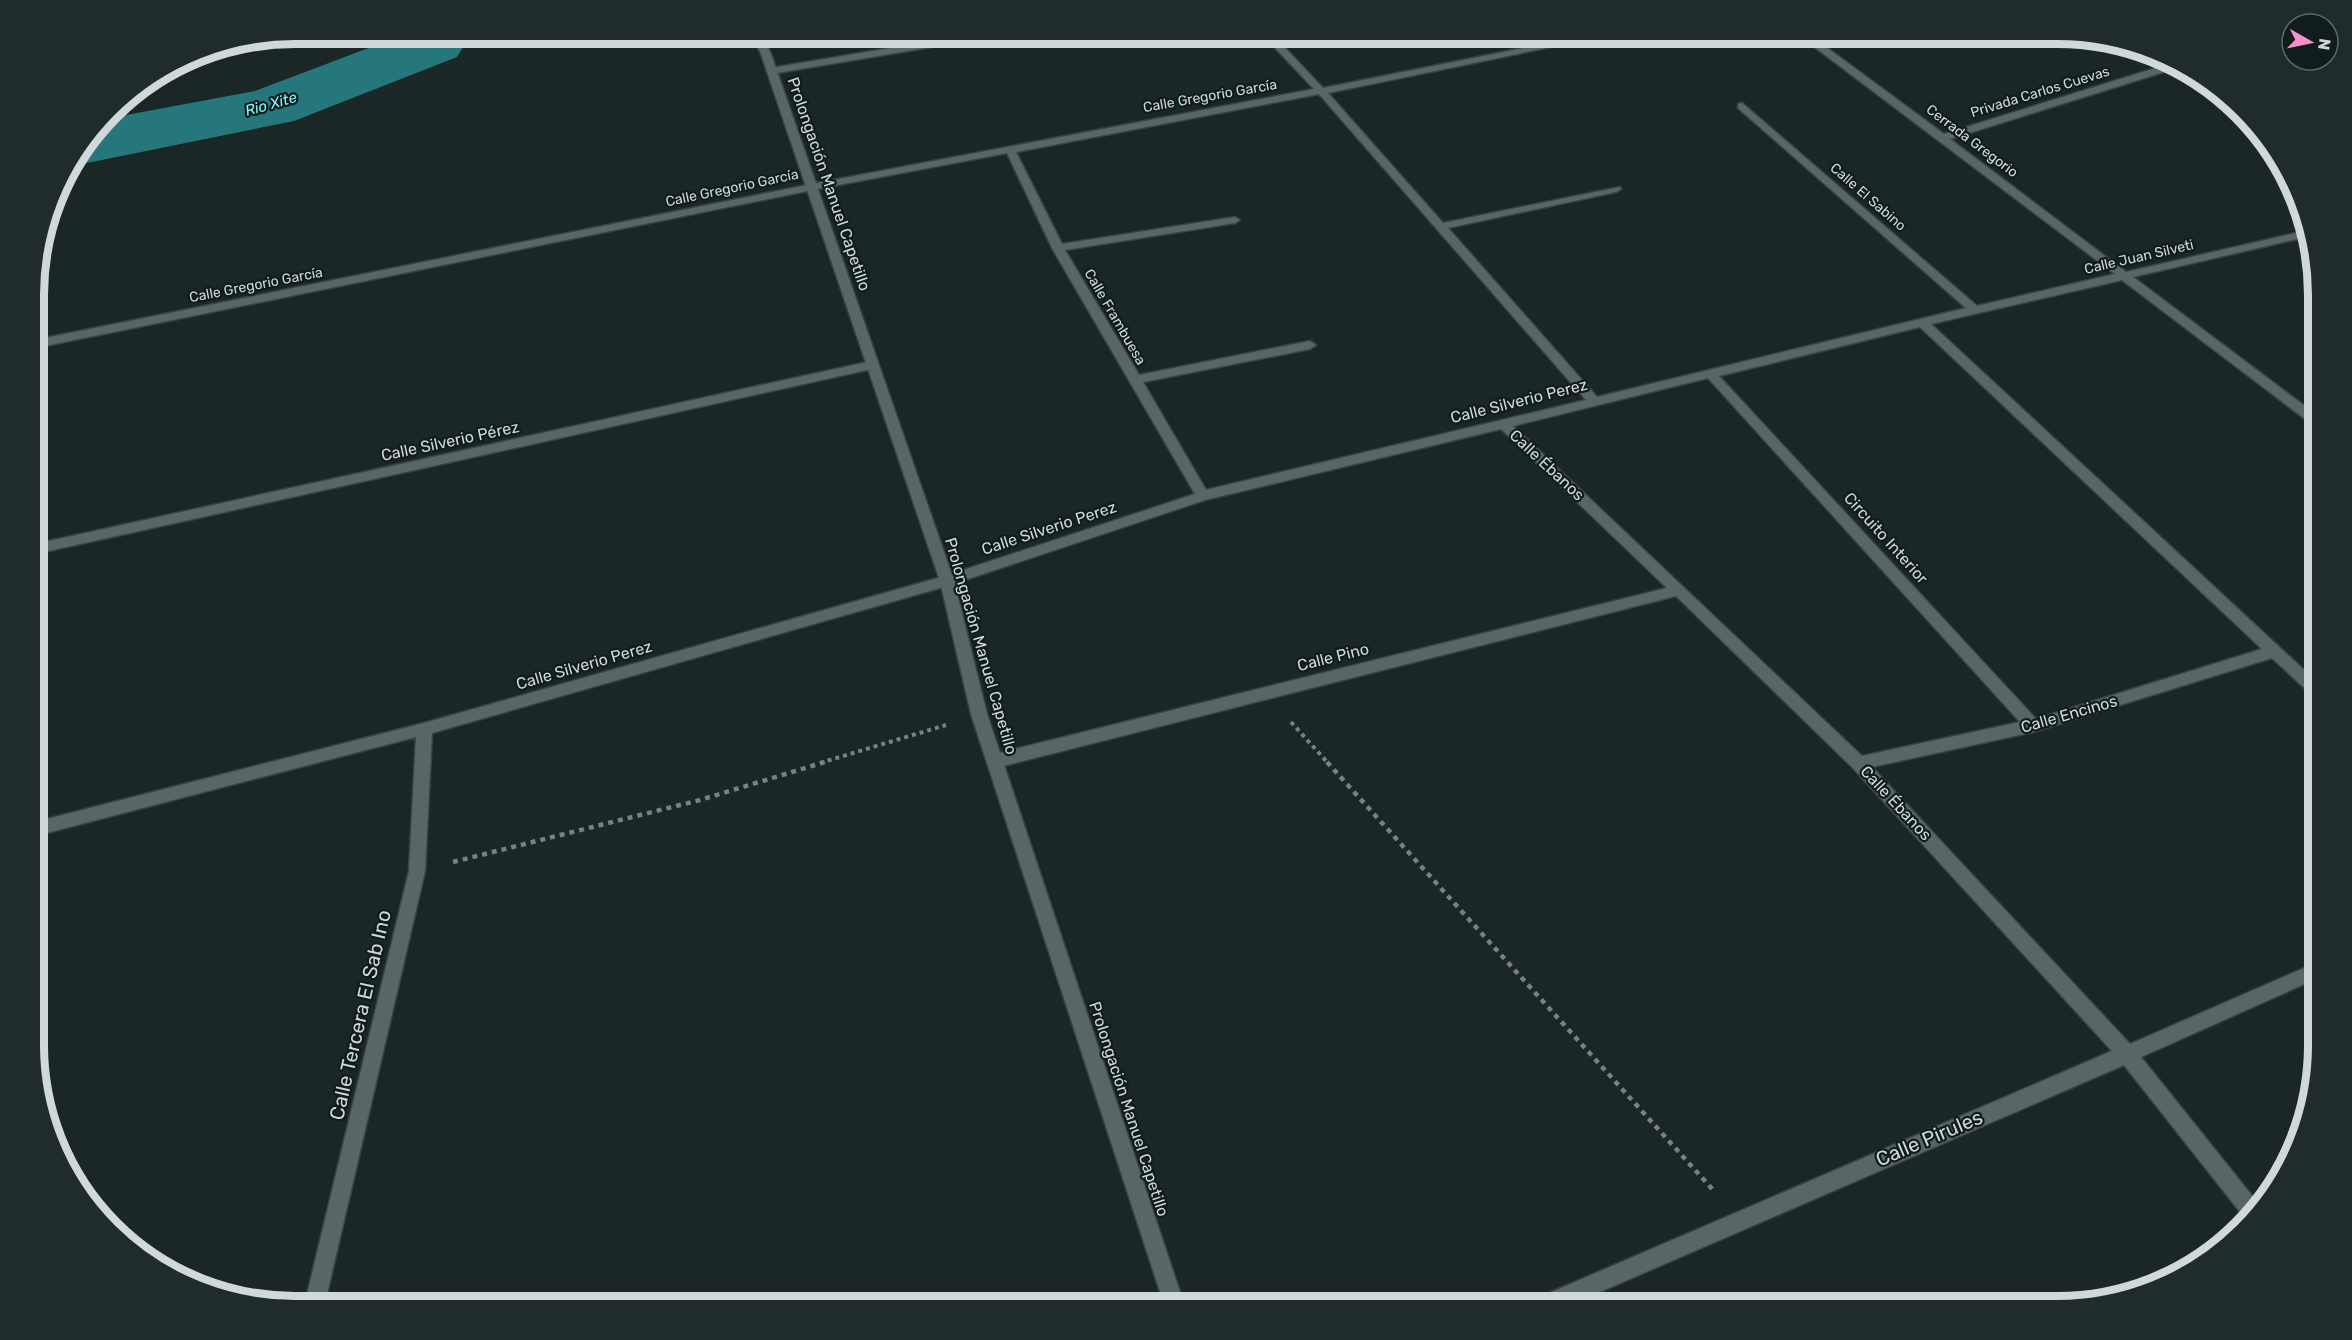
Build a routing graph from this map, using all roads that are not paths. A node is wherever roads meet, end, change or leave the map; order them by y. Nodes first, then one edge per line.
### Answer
1 (760, 44) edge
2 (932, 44) edge
3 (1276, 44) edge
4 (1541, 44) edge
5 (1563, 44) edge
6 (1816, 44) edge
7 (1545, 48) junction
8 (2167, 68) edge
9 (771, 71) junction
10 (1321, 91) junction
11 (1742, 106) dead end
12 (1944, 137) junction
13 (1010, 148) junction
14 (812, 186) junction
15 (1616, 189) dead end
16 (1235, 220) dead end
17 (1439, 227) junction
18 (2301, 235) edge
19 (1058, 248) junction
20 (2123, 276) junction
21 (1975, 310) junction
22 (1923, 323) junction
23 (44, 342) edge
24 (1310, 345) dead end
25 (872, 365) junction
26 (1711, 374) junction
27 (1135, 380) junction
28 (1595, 402) junction
29 (2308, 415) edge
30 (1504, 424) junction
31 (1203, 496) junction
32 (44, 547) edge
33 (947, 581) junction
34 (1680, 590) junction
35 (2274, 651) junction
36 (2308, 683) edge
37 (2033, 726) junction
38 (424, 729) junction
39 (995, 761) junction
40 (1859, 763) junction
41 (44, 827) edge
42 (2308, 974) edge
43 (2128, 1055) junction
44 (2249, 1207) edge
45 (317, 1296) edge
46 (1171, 1296) edge
47 (1565, 1296) edge

1 - 9 street, Prolongación Manuel Capetillo
2 - 9 street
3 - 10 street
4 - 7 street
5 - 7 street, Calle Gregorio García
6 - 12 street, Cerrada Gregorio
7 - 10 street, Calle Gregorio García
8 - 12 street, Privada Carlos Cuevas
9 - 14 street, Prolongación Manuel Capetillo
10 - 13 street, Calle Gregorio García
10 - 17 street
11 - 21 street, Calle El Sabino
12 - 20 street, Cerrada Gregorio
13 - 14 street, Calle Gregorio García
13 - 19 street, Calle Frambuesa
14 - 23 street, Calle Gregorio García
14 - 25 street, Prolongación Manuel Capetillo
15 - 17 street
16 - 19 street
17 - 28 street
18 - 20 street, Calle Juan Silveti
19 - 27 street, Calle Frambuesa
20 - 21 street, Calle Juan Silveti
20 - 29 street
21 - 22 street, Calle Silverio Perez
22 - 26 street, Calle Silverio Perez
22 - 35 street
24 - 27 street
25 - 32 street, Calle Silverio Pérez
25 - 33 street, Prolongación Manuel Capetillo
26 - 28 street, Calle Silverio Perez
26 - 37 street, Circuito Interior
27 - 31 street, Calle Frambuesa
28 - 30 street, Calle Silverio Perez
30 - 31 street, Calle Silverio Perez
30 - 34 street, Calle Ébanos
31 - 33 street, Calle Silverio Perez
33 - 38 street, Calle Silverio Perez
33 - 39 street, Prolongación Manuel Capetillo
34 - 39 street, Calle Pino
34 - 40 street, Calle Ébanos
35 - 36 street
35 - 37 street, Calle Encinos
37 - 40 street, Calle Encinos
38 - 41 street, Calle Silverio Perez
38 - 45 street, Calle Tercera El Sab Ino
39 - 46 street, Prolongación Manuel Capetillo
40 - 43 street, Calle Ébanos
42 - 43 street, Calle Pirules
43 - 44 street, Calle Ébanos
43 - 47 street, Calle Pirules

